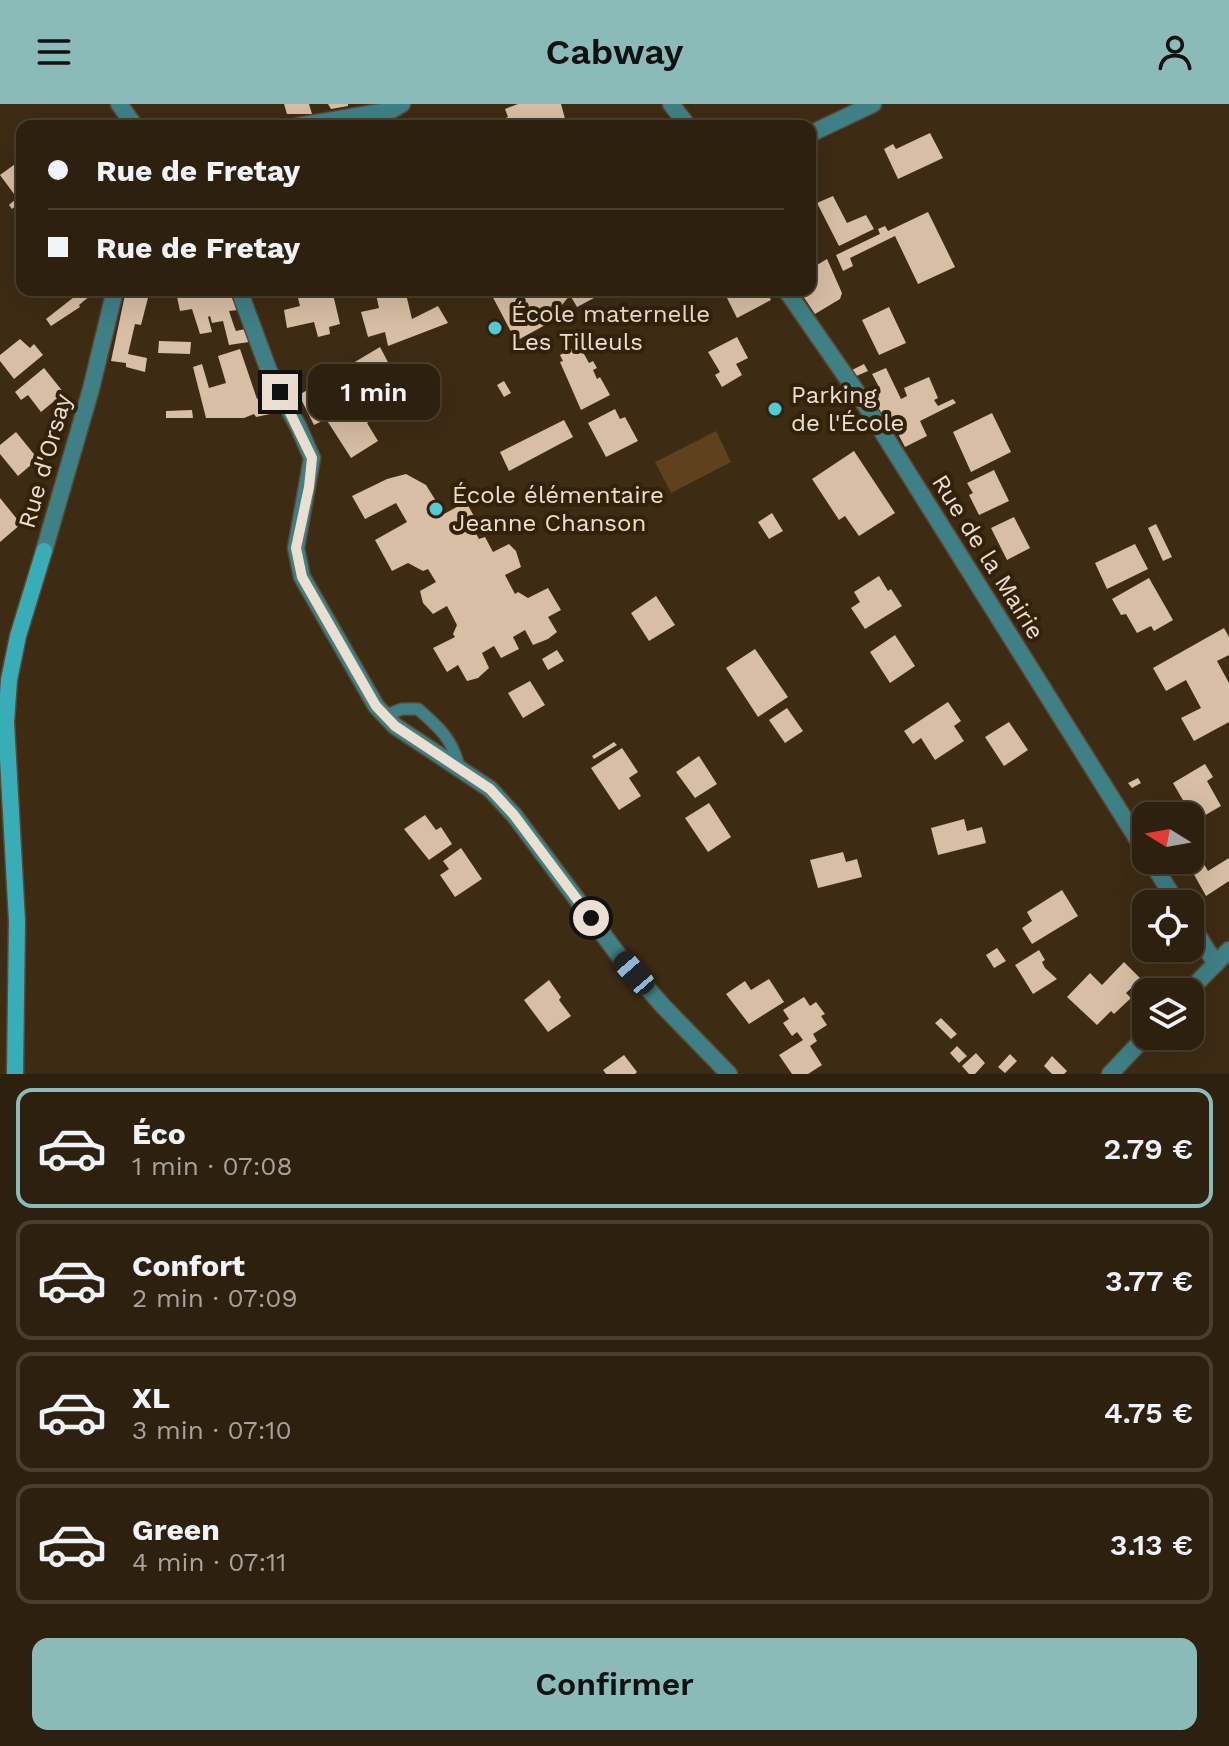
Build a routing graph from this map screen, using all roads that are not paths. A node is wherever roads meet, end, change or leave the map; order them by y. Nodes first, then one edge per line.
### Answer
1 (402, 104) edge
2 (671, 104) edge
3 (873, 104) edge
4 (333, 120) edge
5 (683, 120) edge
6 (816, 131) edge
7 (114, 296) edge
8 (241, 296) edge
9 (790, 296) edge
10 (44, 551) joint
11 (386, 715) junction
12 (461, 770) junction
13 (1132, 831) edge
14 (1204, 945) edge
15 (1229, 950) edge
16 (1216, 964) junction
17 (1202, 978) edge
18 (1133, 1050) edge
19 (15, 1074) edge
20 (729, 1074) edge
21 (1110, 1074) edge

1 - 4 street
2 - 5 street
3 - 6 street
7 - 10 street, Rue d'Orsay
8 - 11 street
9 - 13 street, Rue de la Mairie
10 - 19 main road, Rue d'Orsay
11 - 12 street
11 - 12 lane
12 - 20 street
14 - 16 street
15 - 16 street
16 - 17 street
18 - 21 street

